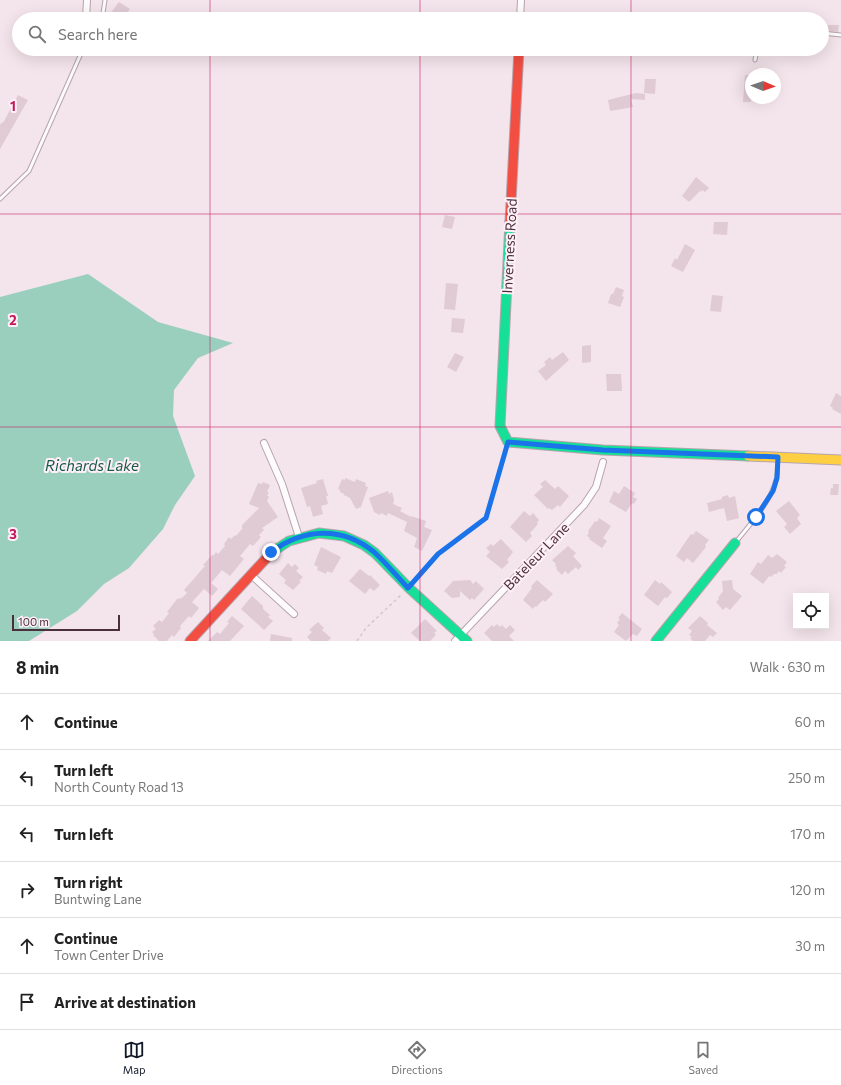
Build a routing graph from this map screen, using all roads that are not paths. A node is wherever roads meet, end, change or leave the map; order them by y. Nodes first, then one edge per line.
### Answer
1 (87, 0) edge
2 (105, 0) edge
3 (521, 0) edge
4 (86, 12) edge
5 (103, 12) edge
6 (520, 12) edge
7 (829, 34) edge
8 (841, 35) edge
9 (80, 56) edge
10 (519, 56) edge
11 (756, 56) edge
12 (755, 60) dead end
13 (0, 199) edge
14 (264, 444) dead end
15 (778, 457) junction
16 (841, 460) edge
17 (603, 462) dead end
18 (299, 537) junction
19 (735, 543) joint
20 (250, 574) junction
21 (294, 614) dead end
22 (461, 639) edge
23 (190, 641) edge
24 (656, 641) edge

1 - 4 street
2 - 5 lane
3 - 6 street
7 - 8 lane
9 - 13 lane
10 - 15 street, Inverness Road
11 - 12 lane
14 - 18 street
15 - 16 street
15 - 19 lane
17 - 22 street, Bateleur Lane
18 - 20 street
18 - 22 street
19 - 24 street
20 - 21 street
20 - 23 street

